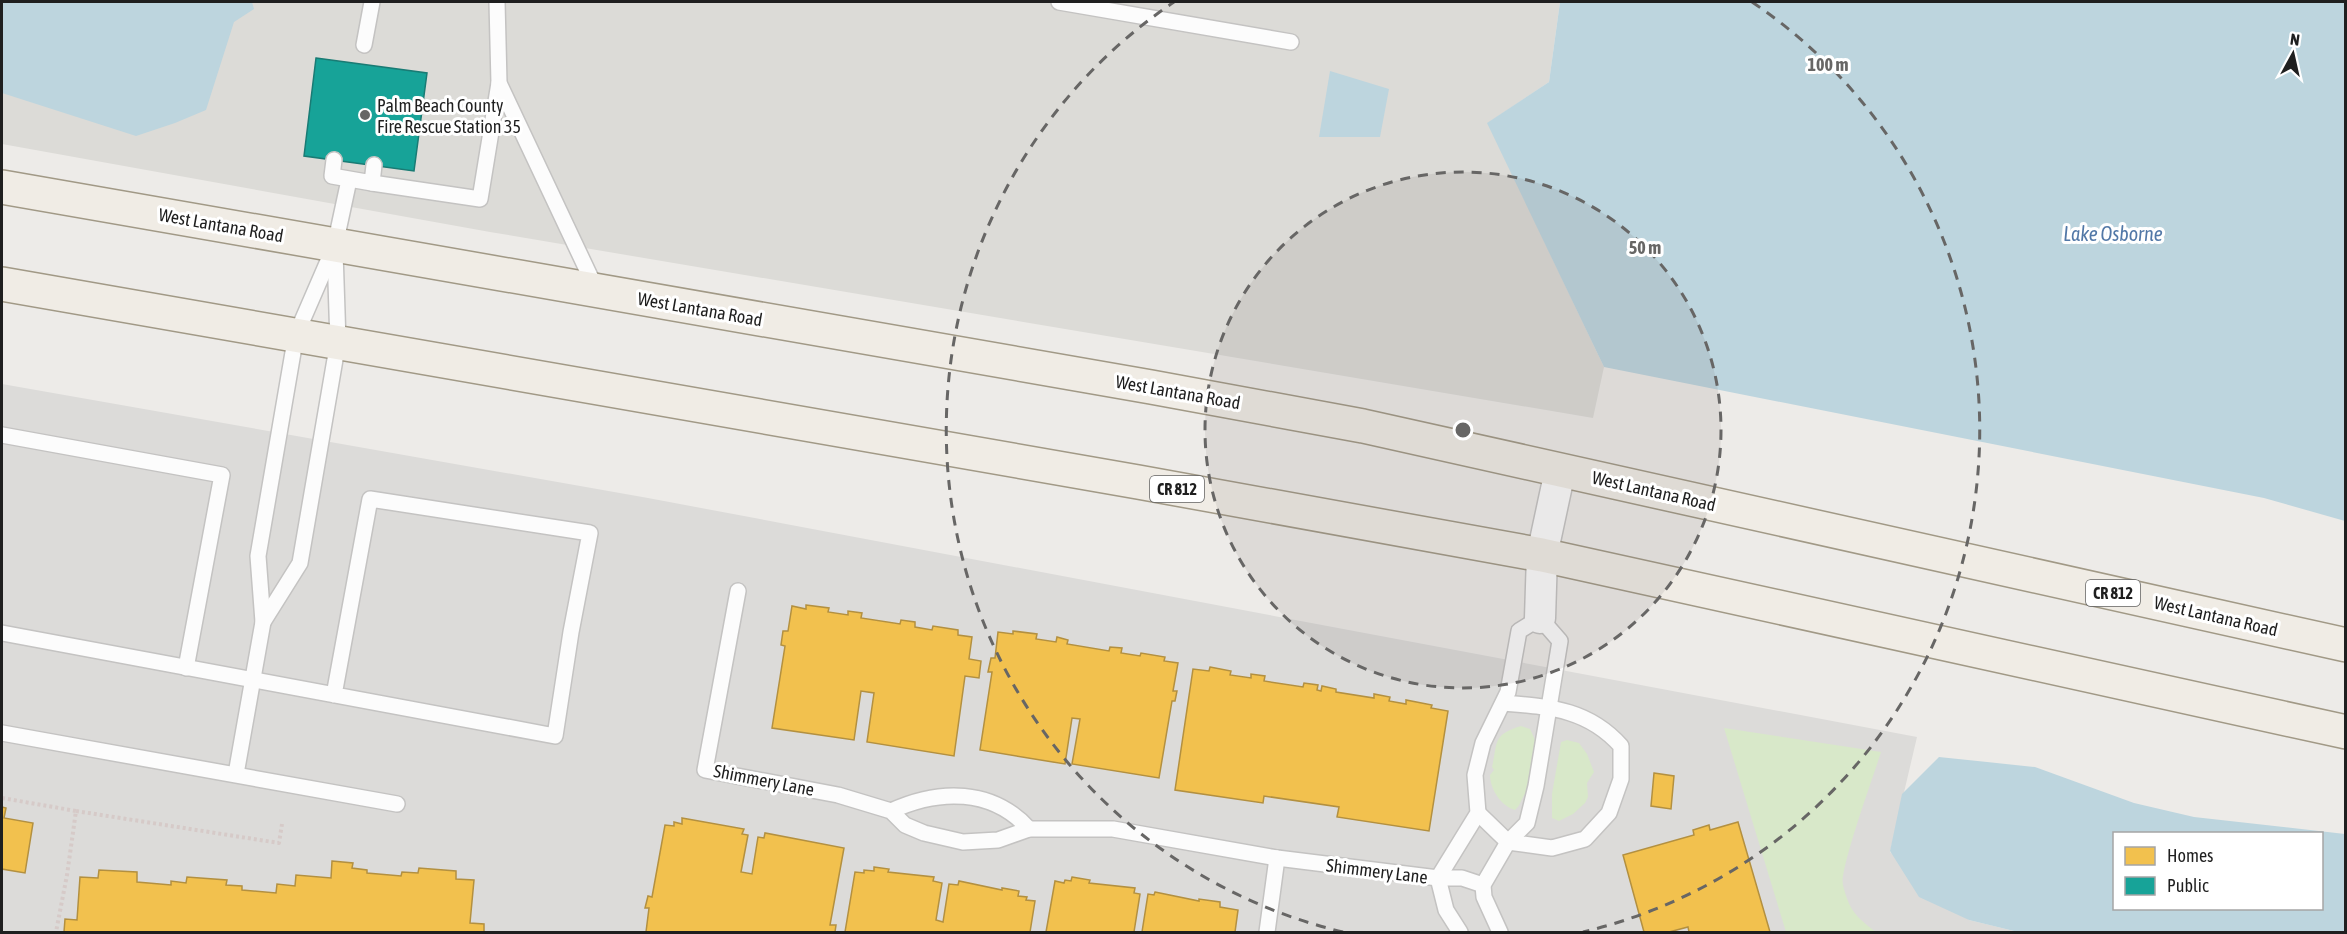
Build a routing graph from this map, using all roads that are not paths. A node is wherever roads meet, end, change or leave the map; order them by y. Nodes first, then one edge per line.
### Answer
1 (372, 2) edge
2 (497, 2) edge
3 (1059, 2) edge
4 (1291, 42) dead end
5 (364, 45) dead end
6 (499, 83) junction
7 (334, 160) dead end
8 (374, 165) dead end
9 (350, 180) junction
10 (372, 183) junction
11 (2, 187) edge
12 (334, 245) junction
13 (2, 284) edge
14 (597, 291) junction
15 (296, 335) junction
16 (338, 342) junction
17 (2, 435) edge
18 (1560, 471) junction
19 (1542, 555) junction
20 (738, 591) dead end
21 (1540, 618) junction
22 (263, 622) junction
23 (2, 633) edge
24 (2346, 645) edge
25 (186, 668) junction
26 (252, 680) junction
27 (334, 695) junction
28 (1504, 703) junction
29 (1550, 707) junction
30 (2346, 732) edge
31 (2, 734) edge
32 (236, 774) junction
33 (397, 804) dead end
34 (891, 811) junction
35 (1478, 813) junction
36 (1029, 829) junction
37 (1508, 842) junction
38 (1277, 858) junction
39 (1438, 879) junction
40 (1482, 885) junction
41 (1267, 933) edge
42 (1460, 933) edge
43 (1500, 933) edge

1 - 5 lane
2 - 6 lane
3 - 4 lane
6 - 10 lane
6 - 14 lane
7 - 9 lane
8 - 10 lane
9 - 10 lane
9 - 12 lane
11 - 12 main road, West Lantana Road / CR 812
12 - 14 main road, West Lantana Road / CR 812
12 - 15 lane
12 - 16 lane
13 - 15 main road, CR 812
14 - 18 main road, West Lantana Road / CR 812
15 - 16 main road, CR 812
15 - 22 lane
16 - 19 main road, CR 812
16 - 22 lane
17 - 25 lane
18 - 19 street
18 - 24 main road, West Lantana Road / CR 812
19 - 21 street
19 - 30 main road, CR 812
20 - 34 lane, Shimmery Lane
21 - 28 lane
21 - 29 lane
22 - 26 lane
23 - 25 lane
25 - 26 lane
26 - 27 lane
26 - 32 lane
27 - 27 lane
28 - 29 lane
28 - 35 lane
29 - 37 lane
29 - 37 lane
31 - 32 lane
32 - 33 lane
34 - 36 lane, Shimmery Lane
34 - 36 lane
35 - 37 lane
35 - 39 lane, Shimmery Lane
36 - 38 lane, Shimmery Lane
37 - 40 lane
38 - 39 lane, Shimmery Lane
38 - 41 lane
39 - 40 lane
39 - 42 lane
40 - 43 lane

